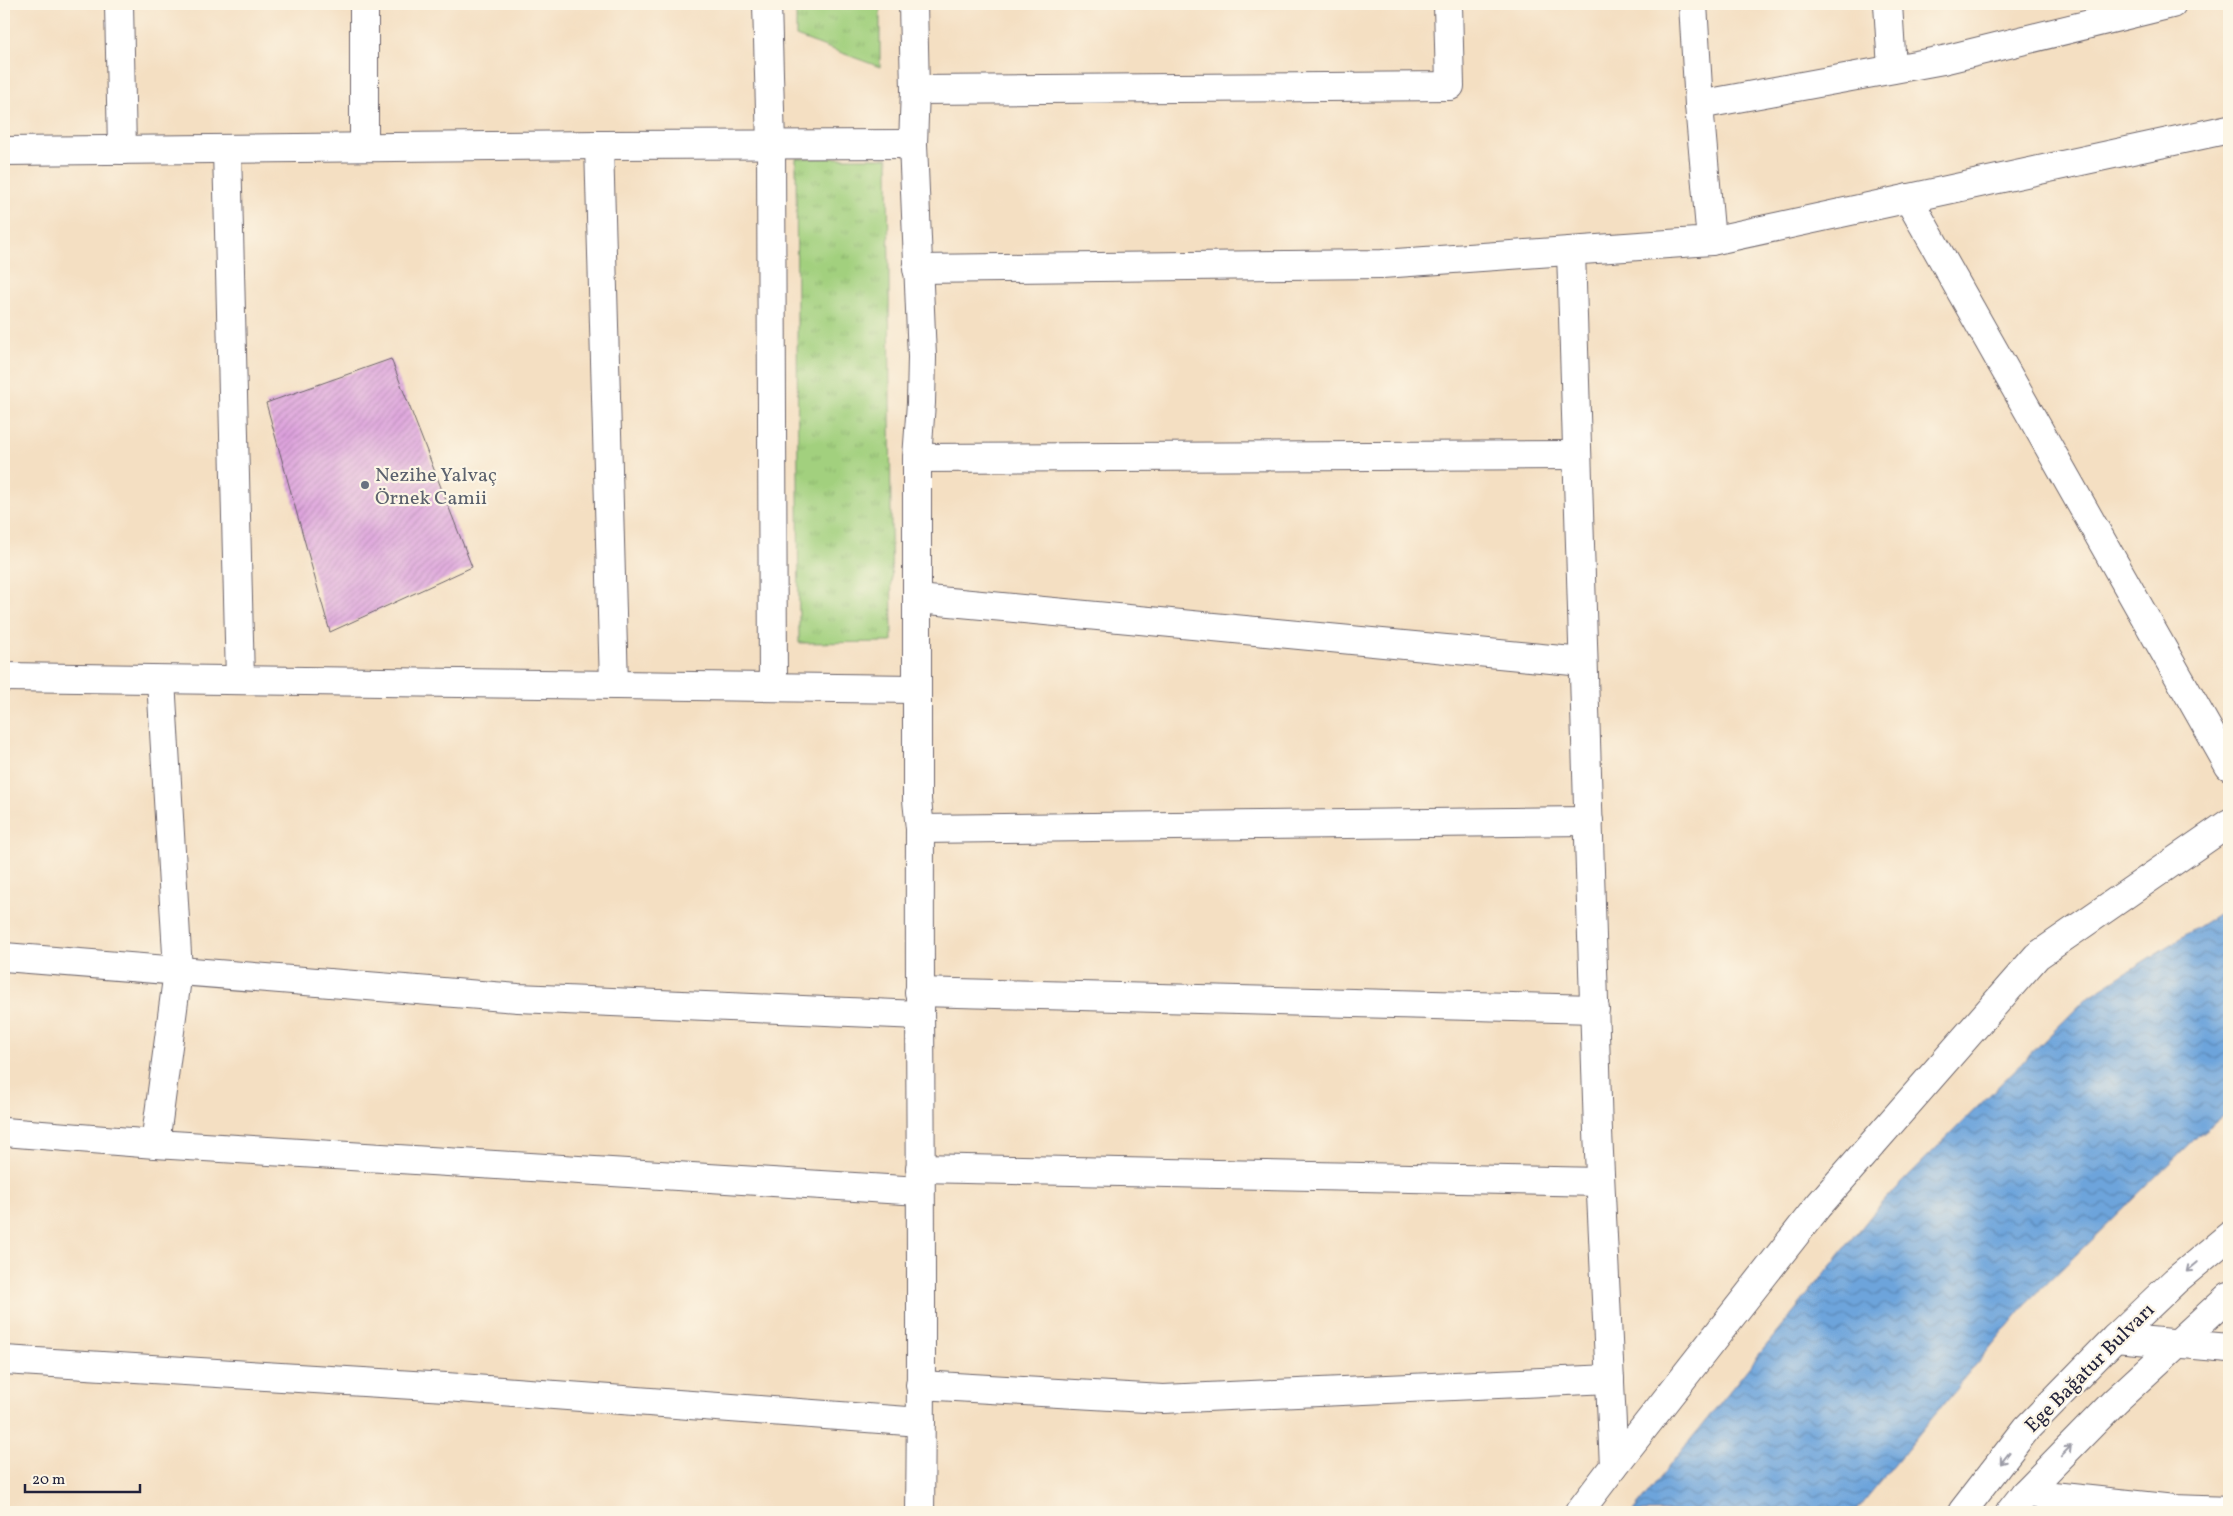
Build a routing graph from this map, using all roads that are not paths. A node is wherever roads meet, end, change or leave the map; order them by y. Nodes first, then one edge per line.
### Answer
1 (119, 4) edge
2 (364, 4) edge
3 (767, 4) edge
4 (913, 4) edge
5 (1448, 4) edge
6 (1693, 4) edge
7 (1888, 4) edge
8 (2172, 4) edge
9 (2114, 11) edge
10 (1892, 69) junction
11 (915, 90) junction
12 (1699, 104) junction
13 (2229, 128) edge
14 (771, 144) junction
15 (913, 144) junction
16 (599, 145) junction
17 (364, 147) junction
18 (227, 149) junction
19 (122, 150) junction
20 (4, 151) edge
21 (1908, 198) junction
22 (1711, 241) junction
23 (1570, 251) junction
24 (917, 269) junction
25 (1577, 454) junction
26 (917, 458) junction
27 (918, 599) junction
28 (1583, 662) junction
29 (4, 677) edge
30 (160, 680) junction
31 (240, 680) junction
32 (614, 685) junction
33 (773, 688) junction
34 (916, 689) junction
35 (2229, 766) edge
36 (1588, 821) junction
37 (2229, 823) edge
38 (920, 829) junction
39 (4, 957) edge
40 (178, 971) junction
41 (919, 1004) junction
42 (1595, 1009) junction
43 (4, 1132) edge
44 (155, 1144) junction
45 (920, 1179) junction
46 (1600, 1182) junction
47 (2229, 1236) edge
48 (2229, 1296) edge
49 (2115, 1338) junction
50 (2178, 1344) junction
51 (2229, 1348) edge
52 (4, 1360) edge
53 (1610, 1379) junction
54 (920, 1385) junction
55 (921, 1422) junction
56 (1614, 1466) junction
57 (2017, 1503) edge
58 (2229, 1510) edge
59 (920, 1512) edge
60 (1579, 1512) edge
61 (1962, 1512) edge

1 - 19 street
2 - 17 street
3 - 14 street
4 - 11 street
5 - 11 street
6 - 12 street
7 - 10 street
8 - 9 street
9 - 10 street
10 - 12 street
11 - 15 street
12 - 22 street
13 - 21 street
14 - 15 street
14 - 16 street
14 - 33 street
15 - 24 street
16 - 17 street
16 - 32 street
17 - 18 street
18 - 19 street
18 - 31 street
19 - 20 street
21 - 22 street
21 - 35 street
22 - 23 street
23 - 24 street
23 - 25 street
24 - 26 street
25 - 26 street
25 - 28 street
26 - 27 street
27 - 28 street
27 - 34 street
28 - 36 street
29 - 30 street
30 - 31 street
30 - 40 street
31 - 32 street
32 - 33 street
33 - 34 street
34 - 38 street
36 - 38 street
36 - 42 street
37 - 56 street
38 - 41 street
39 - 40 street
40 - 41 street
40 - 44 street
41 - 42 street
41 - 45 street
42 - 46 street
43 - 44 street
44 - 45 street
45 - 46 street
45 - 54 street
46 - 53 street
47 -> 49 street, Ege Bağatur Bulvarı
48 - 50 street
49 - 50 street
49 -> 61 street, Ege Bağatur Bulvarı
50 - 51 street
57 -> 50 street
52 - 55 street
53 - 54 street
53 - 56 street
54 - 55 street
55 - 59 street
56 - 60 street
57 - 58 street

